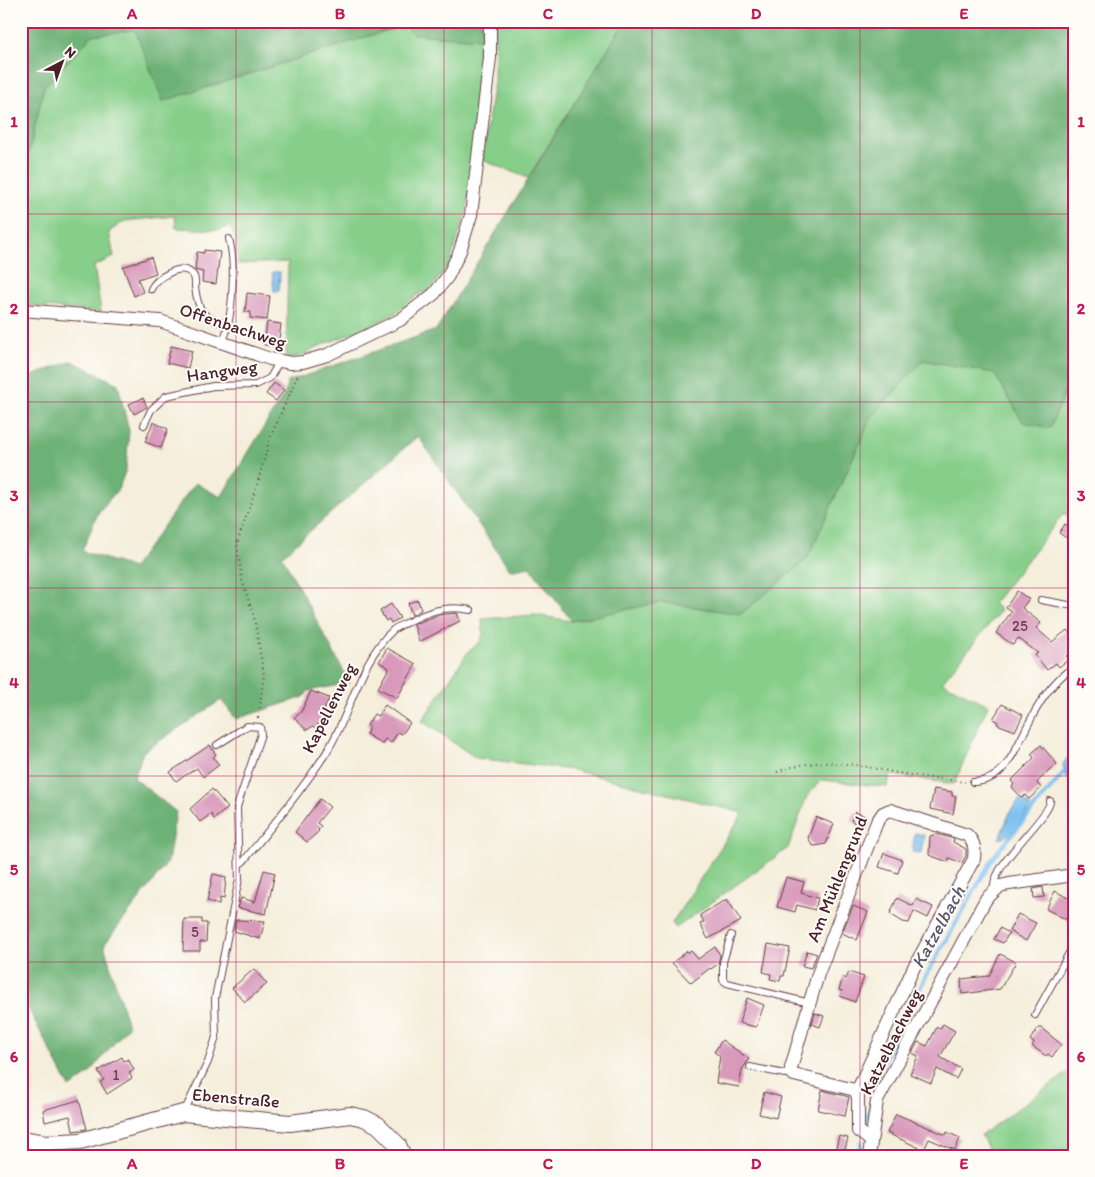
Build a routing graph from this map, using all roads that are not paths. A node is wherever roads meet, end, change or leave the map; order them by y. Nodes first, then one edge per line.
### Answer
1 (490, 21) edge
2 (229, 239) dead end
3 (151, 289) dead end
4 (21, 310) edge
5 (228, 324) junction
6 (222, 344) junction
7 (279, 362) junction
8 (144, 425) dead end
9 (1041, 600) dead end
10 (1074, 606) edge
11 (471, 610) dead end
12 (1074, 667) edge
13 (217, 744) dead end
14 (972, 782) road end
15 (1050, 801) dead end
16 (239, 864) junction
17 (1074, 876) edge
18 (995, 891) junction
19 (731, 935) dead end
20 (1074, 944) edge
21 (810, 1003) junction
22 (1035, 1015) dead end
23 (750, 1067) dead end
24 (791, 1072) junction
25 (855, 1090) junction
26 (184, 1113) junction
27 (21, 1139) edge
28 (870, 1140) junction
29 (402, 1156) edge
30 (868, 1156) edge

1 - 7 street, Offenbachweg
2 - 5 lane
3 - 5 lane
4 - 6 street, Offenbachweg
5 - 6 lane
6 - 7 street, Offenbachweg
7 - 8 lane, Hangweg
9 - 10 lane
11 - 16 lane, Kapellenweg
12 - 14 lane
13 - 16 lane
15 - 18 lane
16 - 26 lane
17 - 18 street
18 - 28 street, Katzelbachweg
19 - 21 lane
20 - 22 lane
21 - 24 street, Am Mühlengrund
21 - 25 street, Am Mühlengrund
23 - 24 lane
24 - 25 street
25 - 28 street
26 - 27 street, Ebenstraße
26 - 29 street, Ebenstraße
28 - 30 street, Katzelbachweg

